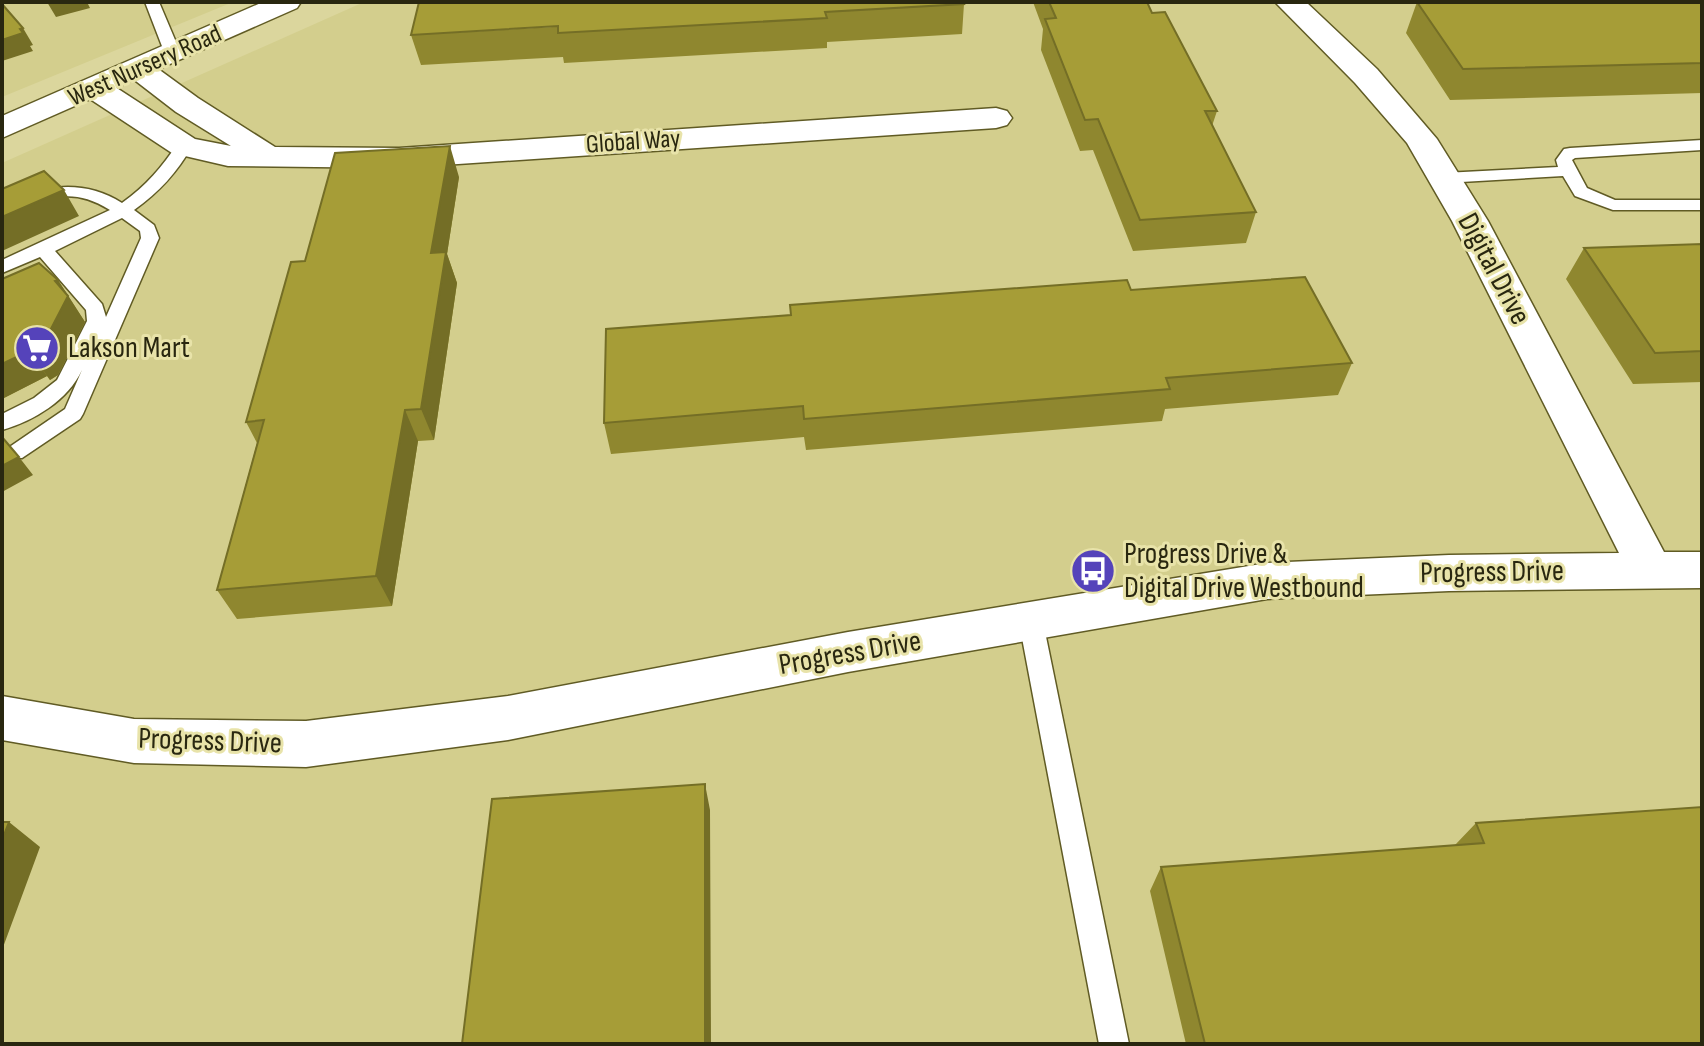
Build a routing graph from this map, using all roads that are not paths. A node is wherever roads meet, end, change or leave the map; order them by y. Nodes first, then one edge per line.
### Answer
1 (152, 2) edge
2 (287, 2) edge
3 (1289, 2) edge
4 (173, 54) junction
5 (139, 69) junction
6 (95, 88) junction
7 (996, 118) dead end
8 (2, 128) edge
9 (1702, 145) edge
10 (184, 146) junction
11 (271, 156) junction
12 (1568, 171) junction
13 (1444, 178) junction
14 (1702, 205) edge
15 (2, 208) edge
16 (124, 210) junction
17 (42, 248) junction
18 (2, 267) edge
19 (2, 423) edge
20 (15, 453) edge
21 (1650, 569) junction
22 (1702, 570) edge
23 (1031, 622) junction
24 (2, 718) edge
25 (1114, 1044) edge

1 - 4 lane
2 - 4 street, West Nursery Road
3 - 13 street, Digital Drive
4 - 5 street, West Nursery Road
5 - 6 street, West Nursery Road
5 - 11 street
6 - 8 street, West Nursery Road
6 - 10 street, Global Way
7 - 11 street, Global Way
9 - 12 lane
10 - 11 street, Global Way
10 - 16 lane
12 - 13 lane
12 - 14 lane
13 - 21 street, Digital Drive
15 - 16 lane
16 - 17 lane
16 - 20 lane
17 - 18 lane
17 - 19 lane
21 - 22 street, Progress Drive
21 - 23 street, Progress Drive
23 - 24 street, Progress Drive
23 - 25 lane

